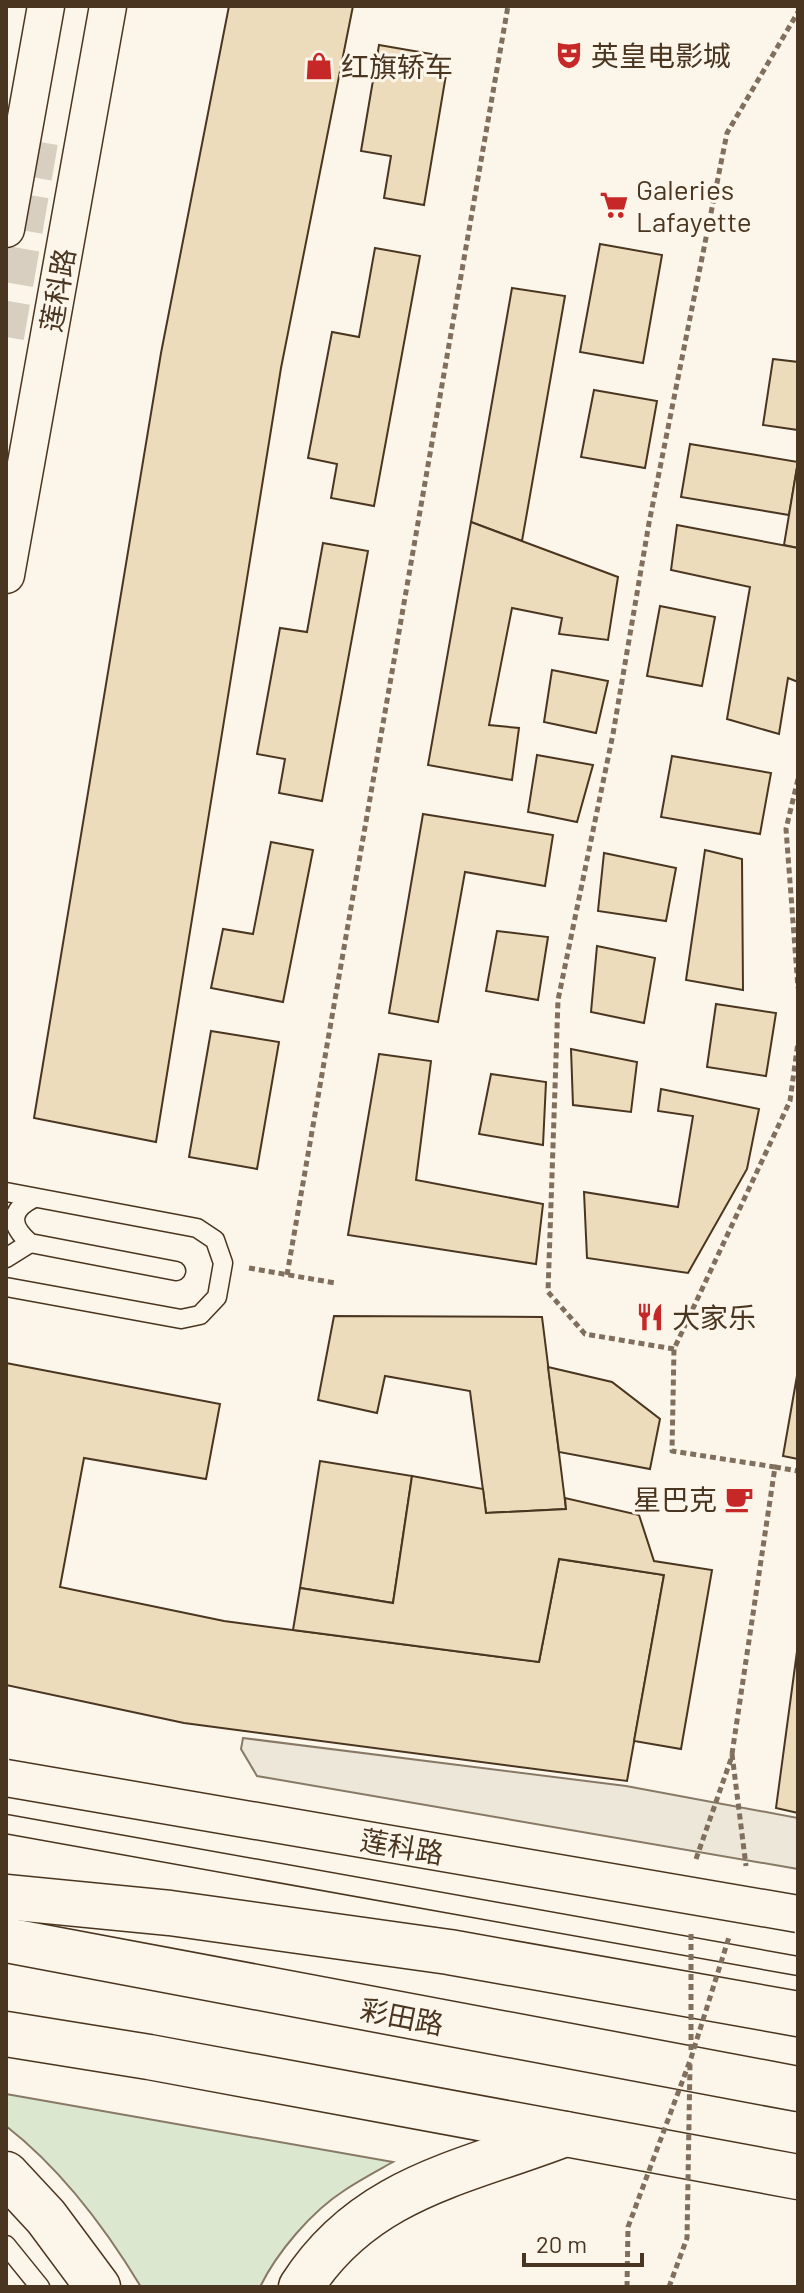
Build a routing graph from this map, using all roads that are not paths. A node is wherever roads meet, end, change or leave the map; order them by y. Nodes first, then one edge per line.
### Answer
1 (46, 6) edge
2 (108, 6) edge
3 (6, 229) edge
4 (6, 575) edge
5 (6, 1192) edge
6 (34, 1198) junction
7 (30, 1243) junction
8 (6, 1258) edge
9 (176, 1271) dead end
10 (6, 1287) edge
11 (6, 1778) edge
12 (6, 1824) edge
13 (6, 1897) edge
14 (798, 1914) edge
15 (6, 1940) edge
16 (798, 1966) edge
17 (798, 2014) edge
18 (6, 2034) edge
19 (798, 2089) edge
20 (567, 2133) junction
21 (6, 2174) edge
22 (798, 2177) edge
23 (6, 2245) edge
24 (40, 2287) edge
25 (98, 2287) edge
26 (301, 2287) edge

1 - 3 street
2 - 4 street, 莲科路
5 - 6 lane
6 - 7 lane
6 - 10 lane
7 - 8 lane
7 - 9 lane
11 - 14 street, 莲科路, bridge
12 - 16 lane
13 - 17 main road
15 - 19 main road, 彩田路
18 - 20 main road
20 - 22 main road, bridge
20 - 26 main road
21 - 25 main road
23 - 24 lane

